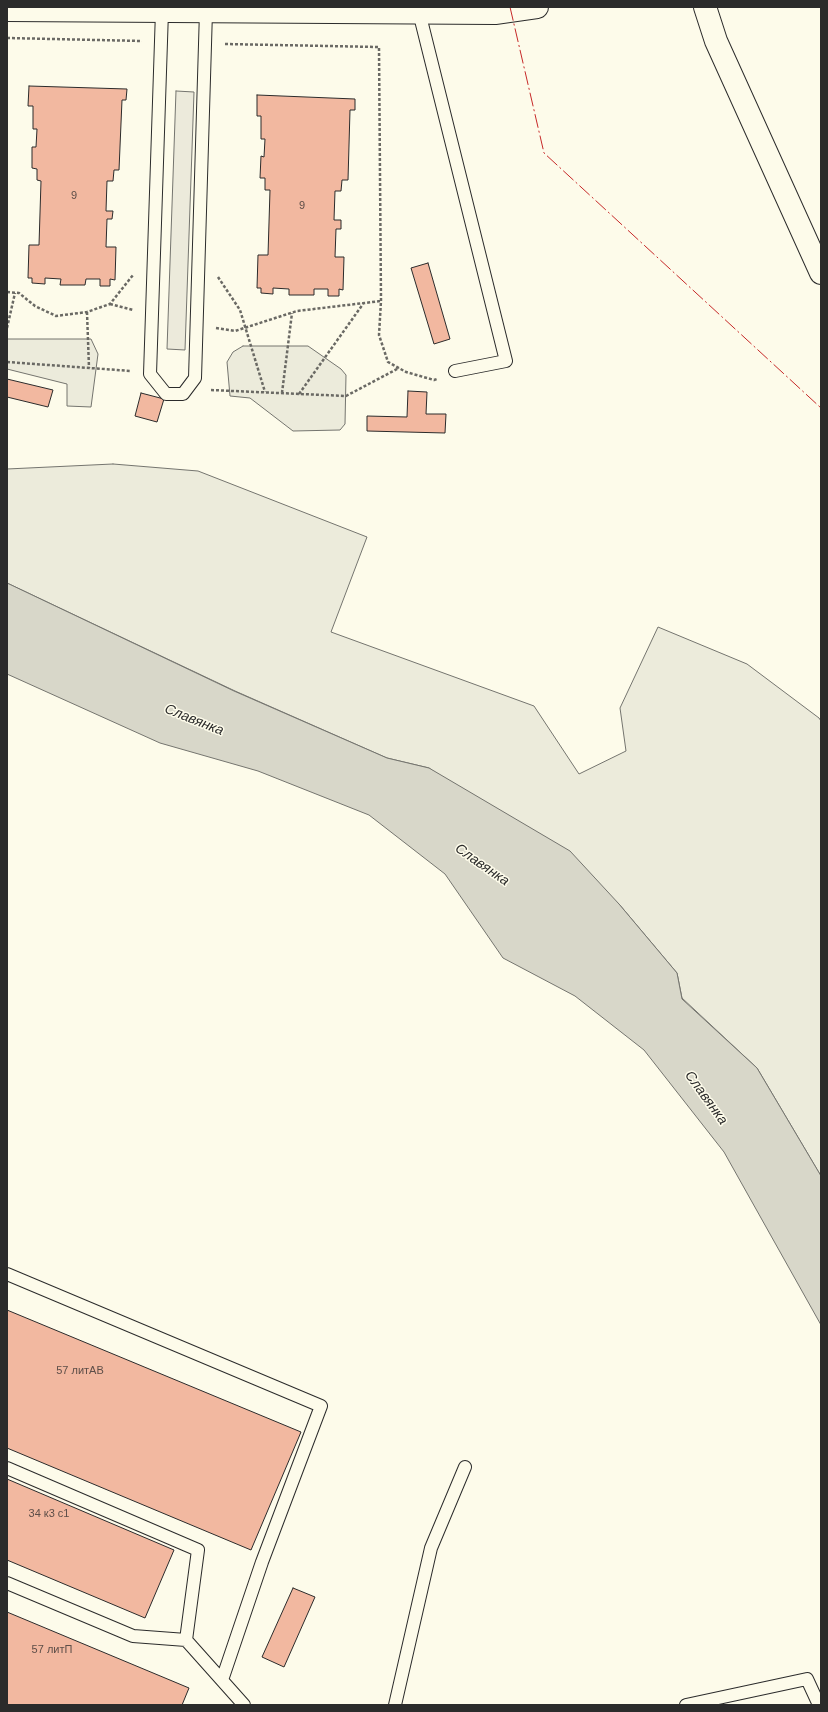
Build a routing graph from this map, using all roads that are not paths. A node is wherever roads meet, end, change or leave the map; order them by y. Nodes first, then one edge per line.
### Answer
1 (537, 7) edge
2 (705, 7) edge
3 (7, 10) edge
4 (162, 11) junction
5 (206, 11) junction
6 (419, 12) junction
7 (821, 272) edge
8 (455, 371) road end
9 (7, 1274) edge
10 (465, 1467) dead end
11 (7, 1468) edge
12 (7, 1583) edge
13 (186, 1640) junction
14 (222, 1680) junction
15 (244, 1705) edge
16 (395, 1705) edge
17 (686, 1705) edge
18 (819, 1705) edge

1 - 6 street
2 - 7 street
3 - 4 street
4 - 5 street
4 - 5 lane
5 - 6 street
6 - 8 lane
9 - 14 lane
10 - 16 lane
11 - 13 lane
12 - 13 lane
13 - 14 lane
14 - 15 lane
17 - 18 lane

